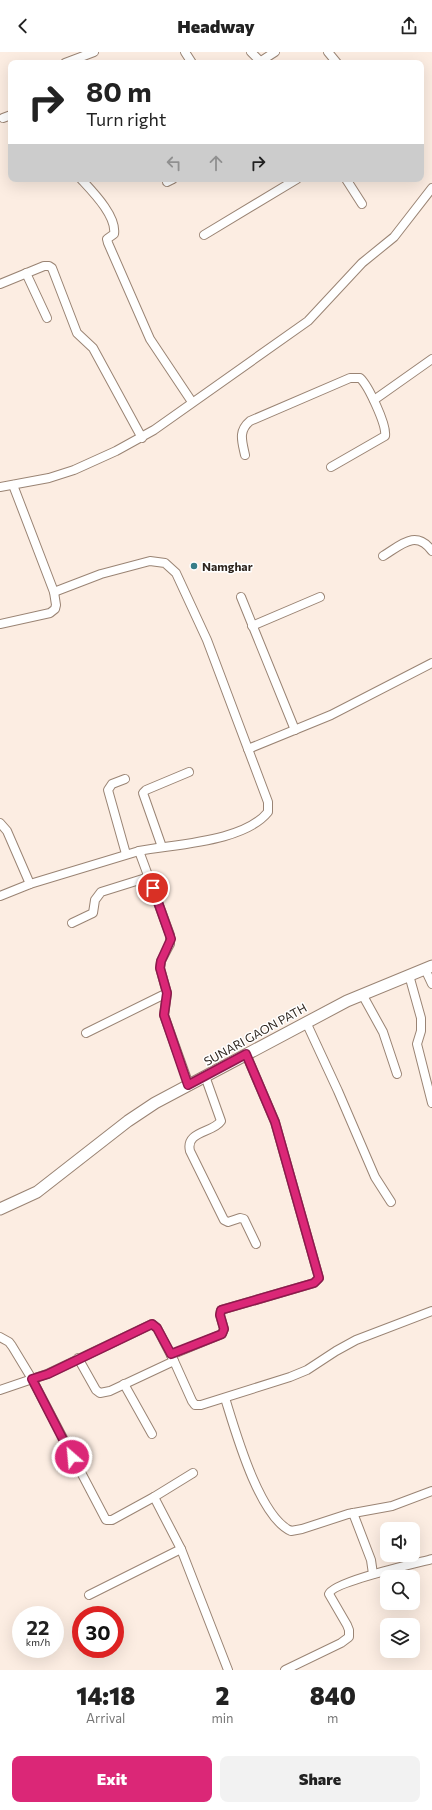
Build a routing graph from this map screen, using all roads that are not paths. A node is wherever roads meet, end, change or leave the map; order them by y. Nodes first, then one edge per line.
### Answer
1 (94, 52) edge
2 (251, 52) edge
3 (275, 52) edge
4 (328, 52) edge
5 (73, 60) edge
6 (257, 60) edge
7 (262, 60) edge
8 (335, 60) edge
9 (84, 182) edge
10 (285, 182) edge
11 (348, 182) edge
12 (432, 188) edge
13 (362, 204) dead end
14 (204, 235) dead end
15 (26, 273) junction
16 (0, 284) edge
17 (47, 318) dead end
18 (432, 359) edge
19 (374, 400) junction
20 (192, 402) junction
21 (142, 438) junction
22 (245, 455) dead end
23 (331, 467) dead end
24 (13, 485) junction
25 (0, 487) edge
26 (432, 551) edge
27 (383, 556) dead end
28 (54, 592) junction
29 (240, 597) dead end
30 (320, 598) dead end
31 (0, 624) edge
32 (252, 626) junction
33 (432, 663) edge
34 (295, 730) junction
35 (248, 749) junction
36 (189, 772) dead end
37 (125, 779) dead end
38 (0, 823) edge
39 (162, 847) junction
40 (139, 851) junction
41 (126, 854) junction
42 (149, 877) junction
43 (30, 884) junction
44 (0, 896) edge
45 (72, 923) dead end
46 (429, 967) edge
47 (409, 975) junction
48 (432, 984) edge
49 (167, 993) junction
50 (362, 994) junction
51 (306, 1022) junction
52 (86, 1033) dead end
53 (246, 1054) junction
54 (397, 1074) dead end
55 (205, 1076) junction
56 (188, 1085) junction
57 (432, 1103) edge
58 (391, 1202) dead end
59 (0, 1209) edge
60 (256, 1244) dead end
61 (432, 1311) edge
62 (0, 1337) edge
63 (78, 1358) junction
64 (172, 1358) junction
65 (32, 1379) junction
66 (124, 1384) junction
67 (0, 1390) edge
68 (225, 1398) junction
69 (152, 1434) dead end
70 (193, 1473) dead end
71 (432, 1491) edge
72 (154, 1497) junction
73 (353, 1513) junction
74 (181, 1549) junction
75 (432, 1559) edge
76 (373, 1574) junction
77 (89, 1595) dead end
78 (228, 1670) edge
79 (286, 1670) edge

1 - 5 street
2 - 6 street
3 - 7 street
4 - 8 street
9 - 20 street
10 - 14 street
11 - 13 street
12 - 20 street
15 - 16 street
15 - 17 street
15 - 21 street
18 - 19 street
19 - 22 street
19 - 23 street
20 - 21 street
21 - 24 street
24 - 25 street
24 - 28 street
26 - 27 street
28 - 31 street
28 - 35 street
29 - 32 street
30 - 32 street
32 - 34 street
33 - 34 street
34 - 35 street
35 - 39 street
36 - 39 street
37 - 41 street
38 - 43 street
39 - 40 street
40 - 41 street
40 - 42 street
41 - 43 street
42 - 45 street
42 - 49 street
43 - 44 street
46 - 47 street, SUNARI GAON PATH
46 - 48 street
47 - 50 street, SUNARI GAON PATH
47 - 57 street
49 - 52 street
49 - 56 street
50 - 51 street, SUNARI GAON PATH
50 - 54 street
51 - 53 street, SUNARI GAON PATH
51 - 58 street
53 - 55 street, SUNARI GAON PATH
53 - 64 street
55 - 56 street, SUNARI GAON PATH
55 - 60 street
56 - 59 street, SUNARI GAON PATH
61 - 68 street
62 - 65 street
63 - 64 street
63 - 65 street
63 - 66 street
64 - 66 street
64 - 68 street
65 - 67 street
65 - 72 street
66 - 69 street
68 - 73 street
70 - 72 street
71 - 73 street
72 - 74 street
73 - 76 street
74 - 77 street
74 - 78 street
75 - 76 street
76 - 79 street

